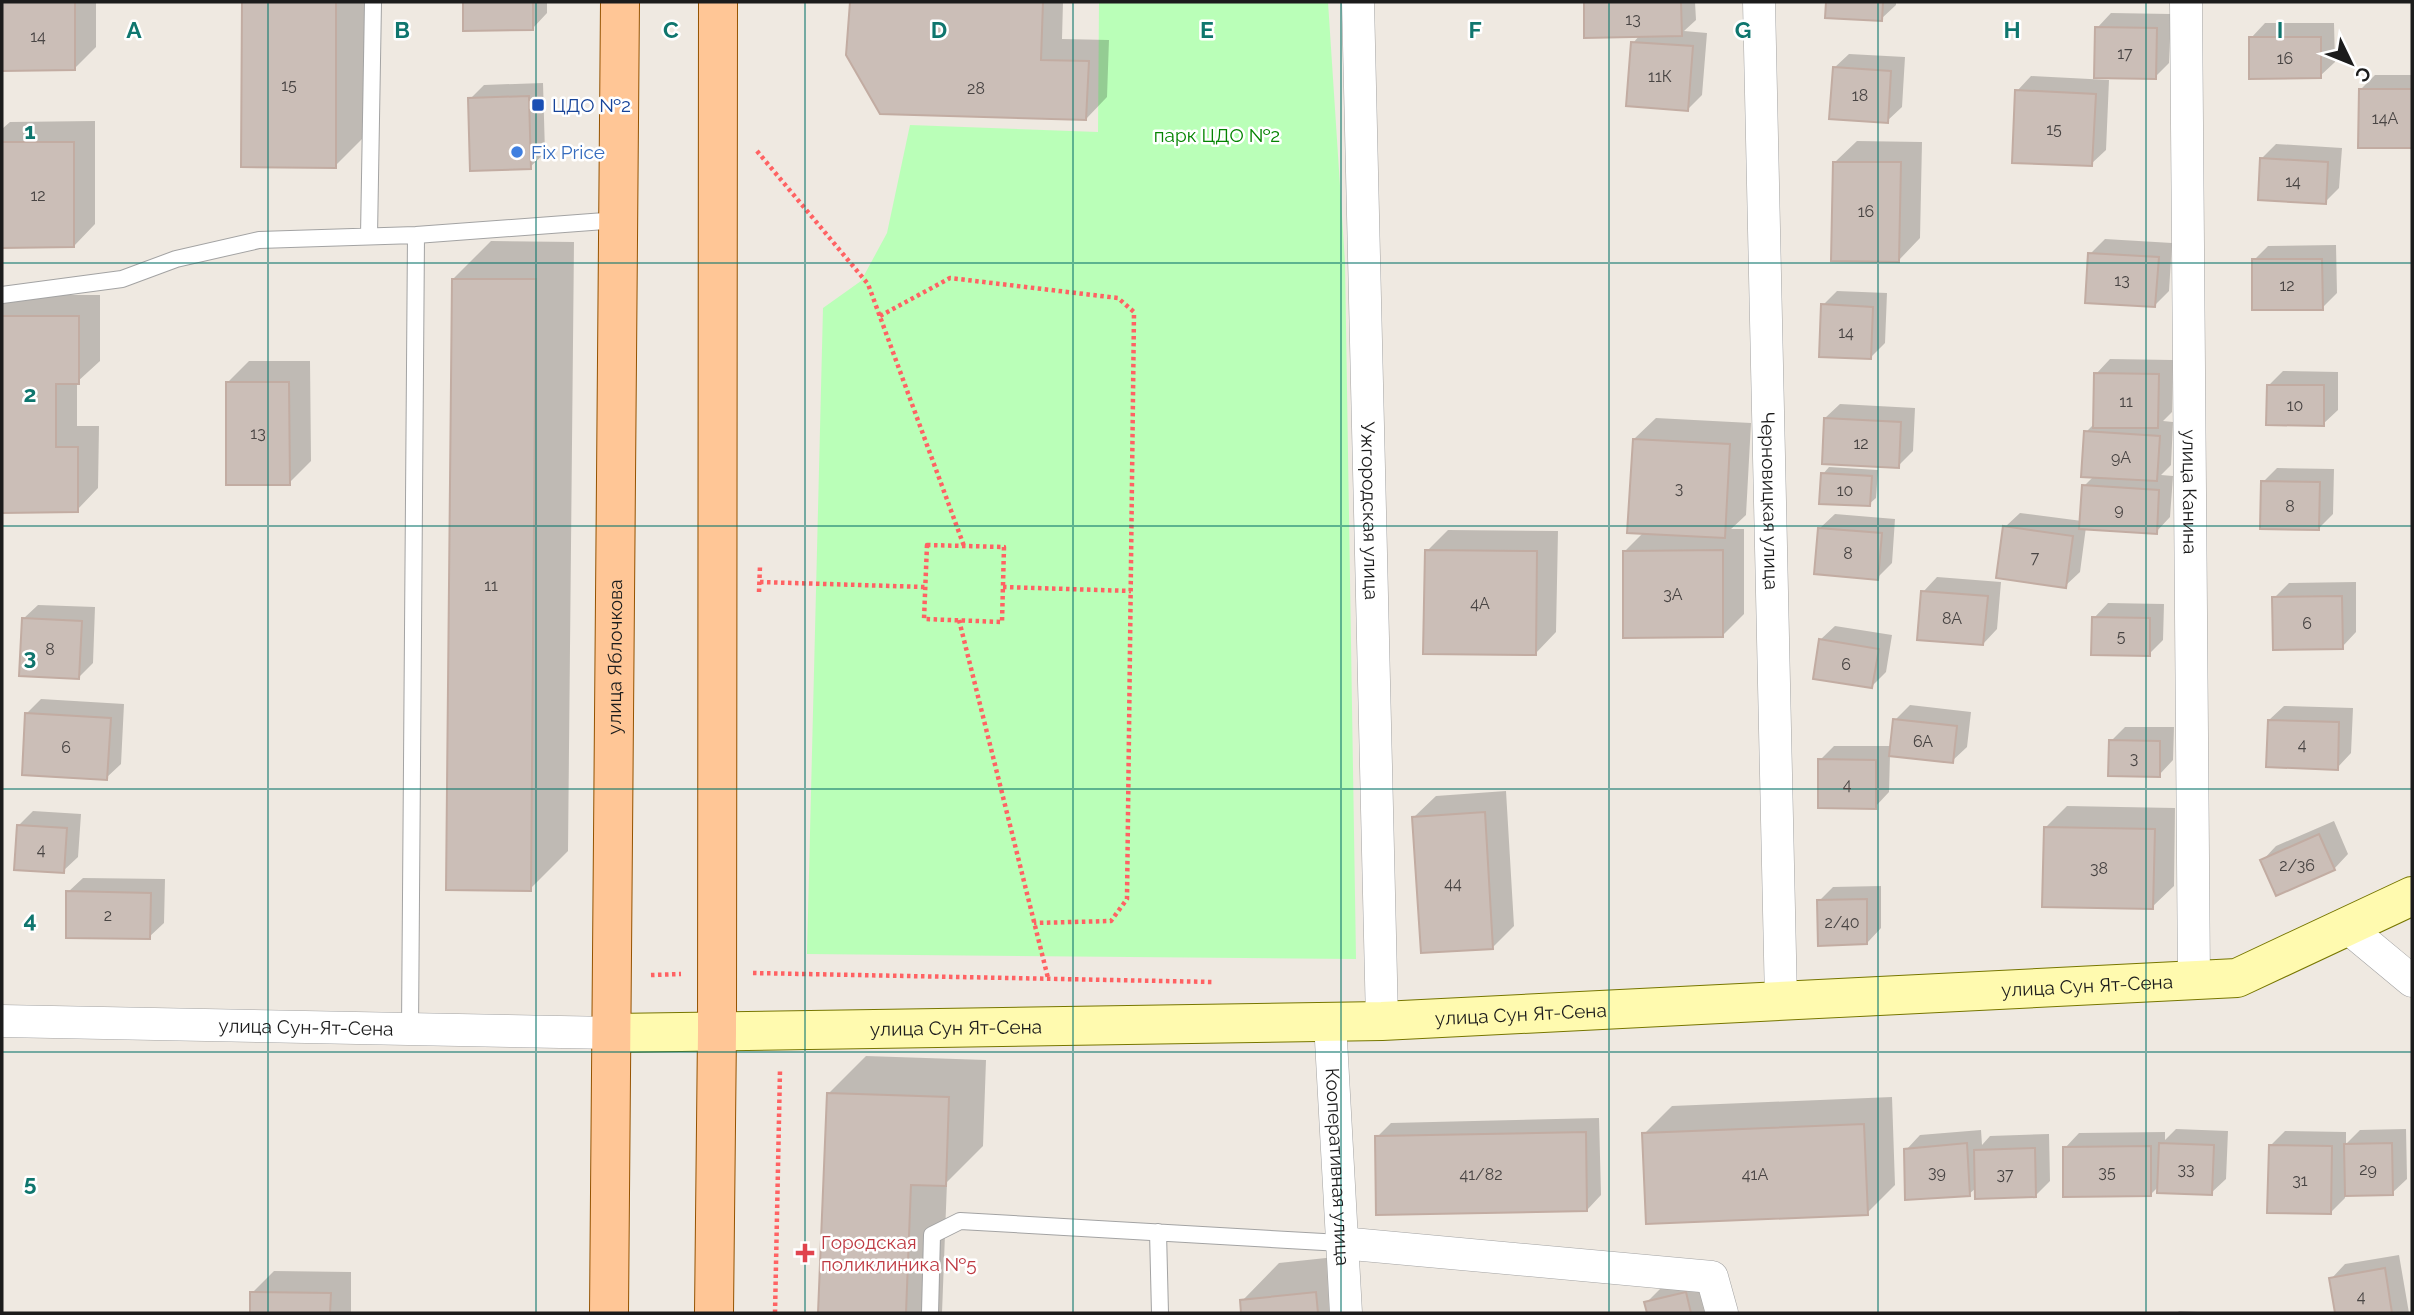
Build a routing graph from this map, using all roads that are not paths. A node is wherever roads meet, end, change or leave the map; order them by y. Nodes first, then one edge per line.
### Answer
1 (373, 2) edge
2 (620, 2) edge
3 (718, 2) edge
4 (1358, 2) edge
5 (1759, 2) edge
6 (2186, 2) edge
7 (618, 220) junction
8 (416, 235) junction
9 (369, 236) junction
10 (2, 295) edge
11 (2412, 896) edge
12 (2347, 927) junction
13 (2194, 981) junction
14 (2412, 981) edge
15 (1781, 1001) junction
16 (2, 1021) edge
17 (1382, 1021) junction
18 (1329, 1022) junction
19 (410, 1029) junction
20 (717, 1032) junction
21 (612, 1033) junction
22 (1158, 1232) junction
23 (1340, 1242) junction
24 (610, 1313) edge
25 (714, 1313) edge
26 (930, 1313) edge
27 (1160, 1313) edge
28 (1346, 1313) edge
29 (1723, 1313) edge

1 - 9 lane
2 - 7 main road, улица Яблочкова
3 - 20 main road
4 - 17 street, Ужгородская улица
5 - 15 street, Черновицкая улица
6 - 13 street, улица Канина
7 - 8 lane
7 - 21 main road, улица Яблочкова
8 - 9 lane
8 - 19 lane
9 - 10 lane
11 - 12 main road, улица Сун Ят-Сена
12 - 13 main road, улица Сун Ят-Сена
12 - 14 street
13 - 15 main road, улица Сун Ят-Сена
15 - 17 main road, улица Сун Ят-Сена
16 - 19 street, улица Сун-Ят-Сена
17 - 18 main road, улица Сун Ят-Сена
18 - 20 main road, улица Сун Ят-Сена
18 - 23 street, Кооперативная улица
19 - 21 street, улица Сун-Ят-Сена
20 - 21 main road, улица Сун Ят-Сена
20 - 25 main road
21 - 24 main road, улица Яблочкова
22 - 23 lane
22 - 26 lane
22 - 27 lane
23 - 28 street, Кооперативная улица
23 - 29 street

